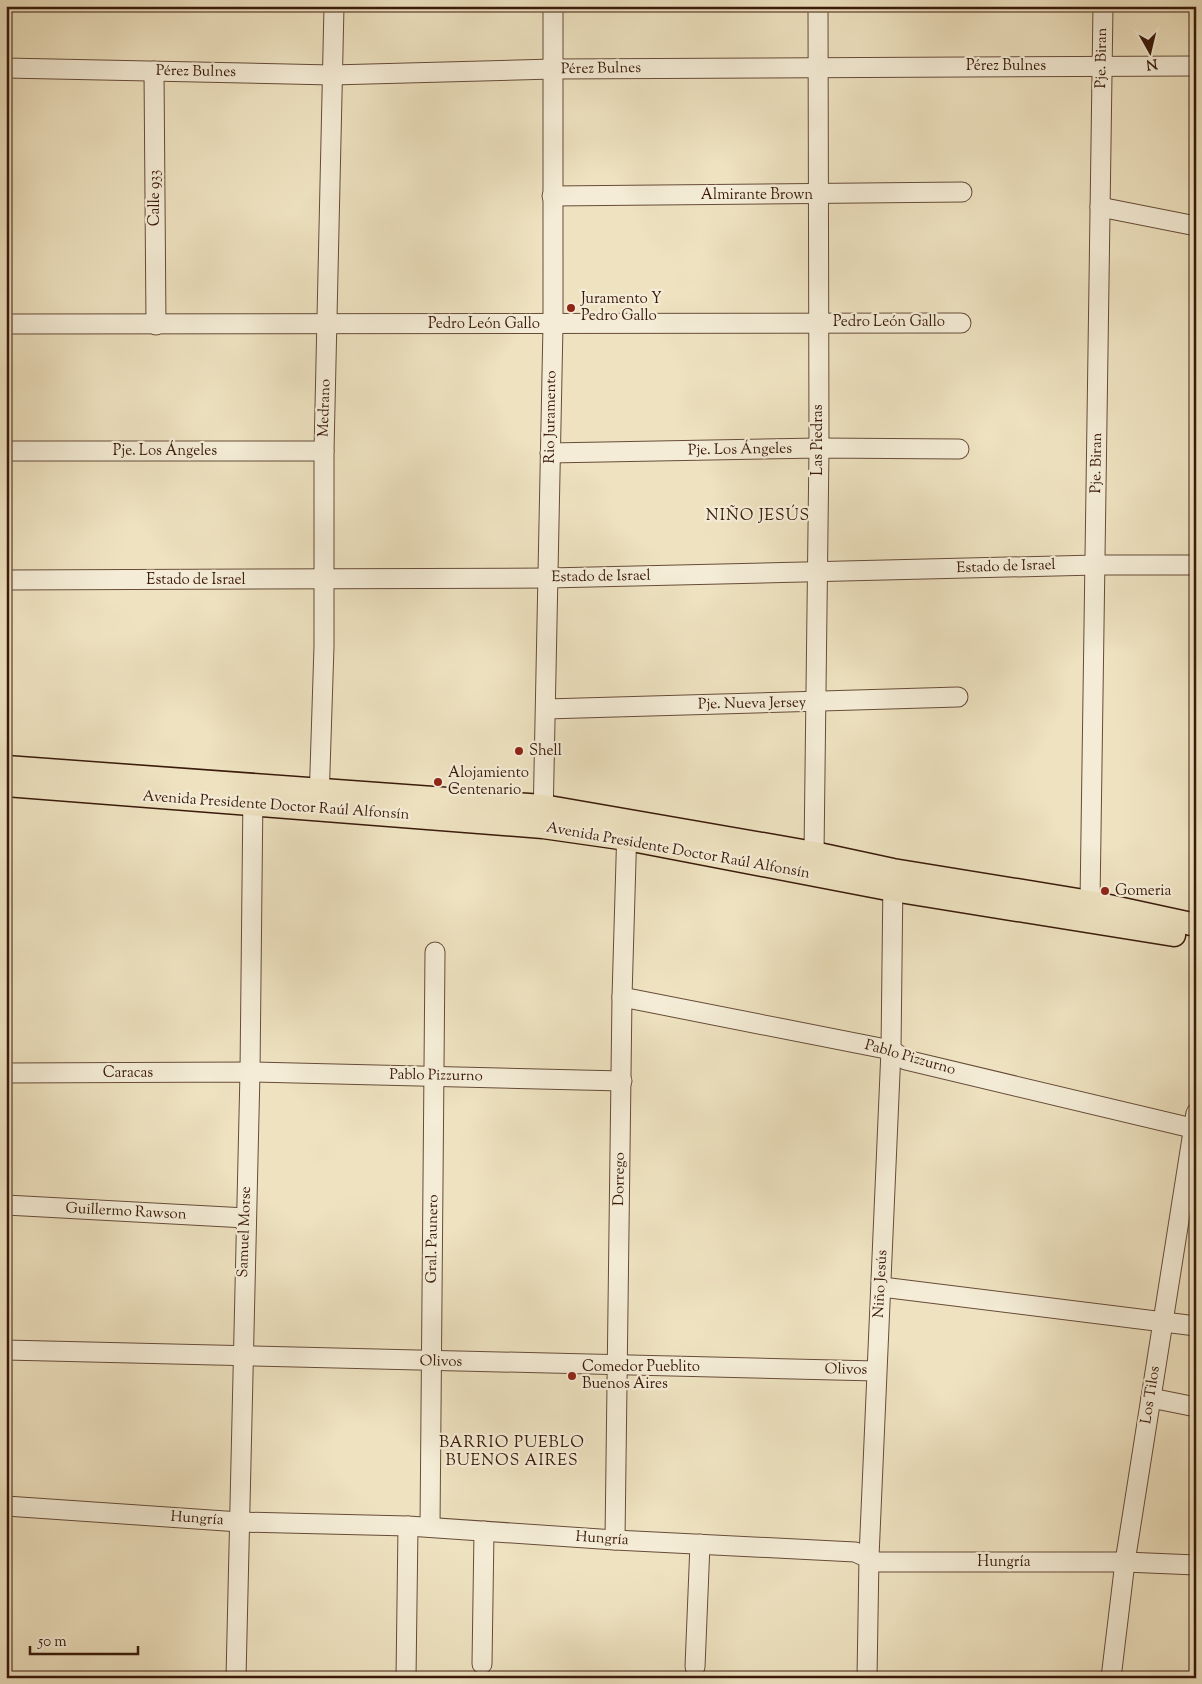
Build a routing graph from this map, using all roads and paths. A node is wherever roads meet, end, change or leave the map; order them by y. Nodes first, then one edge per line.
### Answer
1 (334, 6) edge
2 (553, 6) edge
3 (818, 6) edge
4 (1103, 6) edge
5 (1102, 66) junction
6 (1196, 66) edge
7 (818, 67) junction
8 (6, 68) edge
9 (553, 69) junction
10 (154, 71) junction
11 (332, 75) junction
12 (962, 192) dead end
13 (818, 195) junction
14 (552, 196) junction
15 (1100, 207) junction
16 (1196, 226) edge
17 (818, 322) junction
18 (961, 323) dead end
19 (6, 324) edge
20 (328, 324) junction
21 (156, 325) junction
22 (553, 325) junction
23 (819, 448) junction
24 (959, 449) dead end
25 (6, 451) edge
26 (324, 451) junction
27 (550, 453) junction
28 (1096, 564) junction
29 (1196, 565) edge
30 (818, 572) junction
31 (549, 578) junction
32 (6, 580) edge
33 (323, 581) junction
34 (958, 697) dead end
35 (814, 703) junction
36 (546, 708) junction
37 (6, 767) edge
38 (6, 785) edge
39 (253, 795) junction
40 (319, 799) junction
41 (543, 816) junction
42 (627, 829) junction
43 (812, 863) junction
44 (893, 880) junction
45 (1088, 911) junction
46 (1196, 925) edge
47 (1196, 939) edge
48 (435, 952) dead end
49 (622, 996) junction
50 (891, 1050) junction
51 (250, 1072) junction
52 (6, 1073) edge
53 (435, 1076) junction
54 (622, 1081) junction
55 (1195, 1124) edge
56 (6, 1205) edge
57 (246, 1218) junction
58 (882, 1287) junction
59 (1162, 1321) junction
60 (1196, 1326) edge
61 (6, 1350) edge
62 (242, 1356) junction
63 (432, 1362) junction
64 (617, 1366) junction
65 (876, 1371) junction
66 (1151, 1398) junction
67 (1196, 1407) edge
68 (6, 1506) edge
69 (240, 1522) junction
70 (408, 1526) junction
71 (430, 1527) junction
72 (484, 1531) junction
73 (615, 1540) junction
74 (700, 1544) junction
75 (869, 1556) junction
76 (1125, 1562) junction
77 (1196, 1565) edge
78 (482, 1664) dead end
79 (695, 1666) dead end
80 (236, 1678) edge
81 (406, 1678) edge
82 (867, 1678) edge
83 (1111, 1678) edge

1 - 11 street, Medrano
2 - 9 street, Rio Juramento
3 - 7 street, Las Piedras
4 - 5 street, Pje. Biran
5 - 6 street, Pérez Bulnes
5 - 7 street, Pérez Bulnes
5 - 15 street, Pje. Biran
7 - 9 street, Pérez Bulnes
7 - 13 street, Las Piedras
8 - 10 street, Pérez Bulnes
9 - 11 street, Pérez Bulnes
9 - 14 street, Rio Juramento
10 - 11 street, Pérez Bulnes
10 - 21 street, Calle 933
11 - 20 street, Medrano
12 - 13 street, Almirante Brown
13 - 14 street, Almirante Brown
13 - 17 street, Las Piedras
14 - 22 street, Rio Juramento
15 - 16 street
15 - 28 street, Pje. Biran
17 - 18 street, Pedro León Gallo
17 - 22 street, Pedro León Gallo
17 - 23 street, Las Piedras
19 - 21 street, Pedro León Gallo
20 - 21 street, Pedro León Gallo
20 - 22 street, Pedro León Gallo
20 - 26 street, Medrano
22 - 27 street, Rio Juramento
23 - 24 street, Pje. Los Ángeles
23 - 27 street, Pje. Los Ángeles
23 - 30 street, Las Piedras
25 - 26 street, Pje. Los Ángeles
26 - 33 street, Medrano
27 - 31 street, Rio Juramento
28 - 29 street, Estado de Israel
28 - 30 street, Estado de Israel
28 - 45 street, Pje. Biran
30 - 31 street, Estado de Israel
30 - 35 street, Las Piedras
31 - 33 street, Estado de Israel
31 - 36 street, Rio Juramento
32 - 33 street, Estado de Israel
33 - 40 street, Medrano
34 - 35 street, Pje. Nueva Jersey
35 - 36 street, Pje. Nueva Jersey
35 - 43 street, Las Piedras
36 - 41 street, Rio Juramento
37 - 39 main road, Avenida Presidente Doctor Raúl Alfonsín
38 - 39 main road, Avenida Presidente Doctor Raúl Alfonsín
39 - 40 main road, Avenida Presidente Doctor Raúl Alfonsín
39 - 51 street, Samuel Morse
40 - 41 main road, Avenida Presidente Doctor Raúl Alfonsín
41 - 42 main road, Avenida Presidente Doctor Raúl Alfonsín
42 - 43 main road, Avenida Presidente Doctor Raúl Alfonsín
42 - 49 street, Dorrego
43 - 44 main road, Avenida Presidente Doctor Raúl Alfonsín
44 - 45 main road, Avenida Presidente Doctor Raúl Alfonsín
44 - 50 street, Niño Jesús
45 - 46 main road, Avenida Presidente Doctor Raúl Alfonsín
45 - 47 main road, Avenida Presidente Doctor Raúl Alfonsín
48 - 53 street, Gral. Paunero
49 - 50 street, Pablo Pizzurno
49 - 54 street, Dorrego
50 - 55 street, Pablo Pizzurno
50 - 58 street, Niño Jesús
51 - 52 street, Caracas
51 - 53 street, Pablo Pizzurno
51 - 57 street, Samuel Morse
53 - 54 street, Pablo Pizzurno
53 - 63 street, Gral. Paunero
54 - 64 street, Dorrego
55 - 59 street, Los Tilos
56 - 57 street, Guillermo Rawson
57 - 62 street, Samuel Morse
58 - 59 street
58 - 65 street, Niño Jesús
59 - 60 street
59 - 66 street, Los Tilos
61 - 62 street, Olivos
62 - 63 street, Olivos
62 - 69 street, Samuel Morse
63 - 64 street, Olivos
63 - 71 street, Gral. Paunero
64 - 65 street, Olivos
64 - 73 street, Dorrego
65 - 75 street, Niño Jesús
66 - 67 street
66 - 76 street, Los Tilos
68 - 69 street, Hungría
69 - 70 street, Hungría
69 - 80 street, Samuel Morse
70 - 71 street, Hungría
70 - 81 street
71 - 72 street, Hungría
72 - 73 street, Hungría
72 - 78 street
73 - 74 street, Hungría
74 - 75 street, Hungría
74 - 79 street
75 - 76 street, Hungría
75 - 82 street, Niño Jesús
76 - 77 street, Hungría
76 - 83 street, Los Tilos

